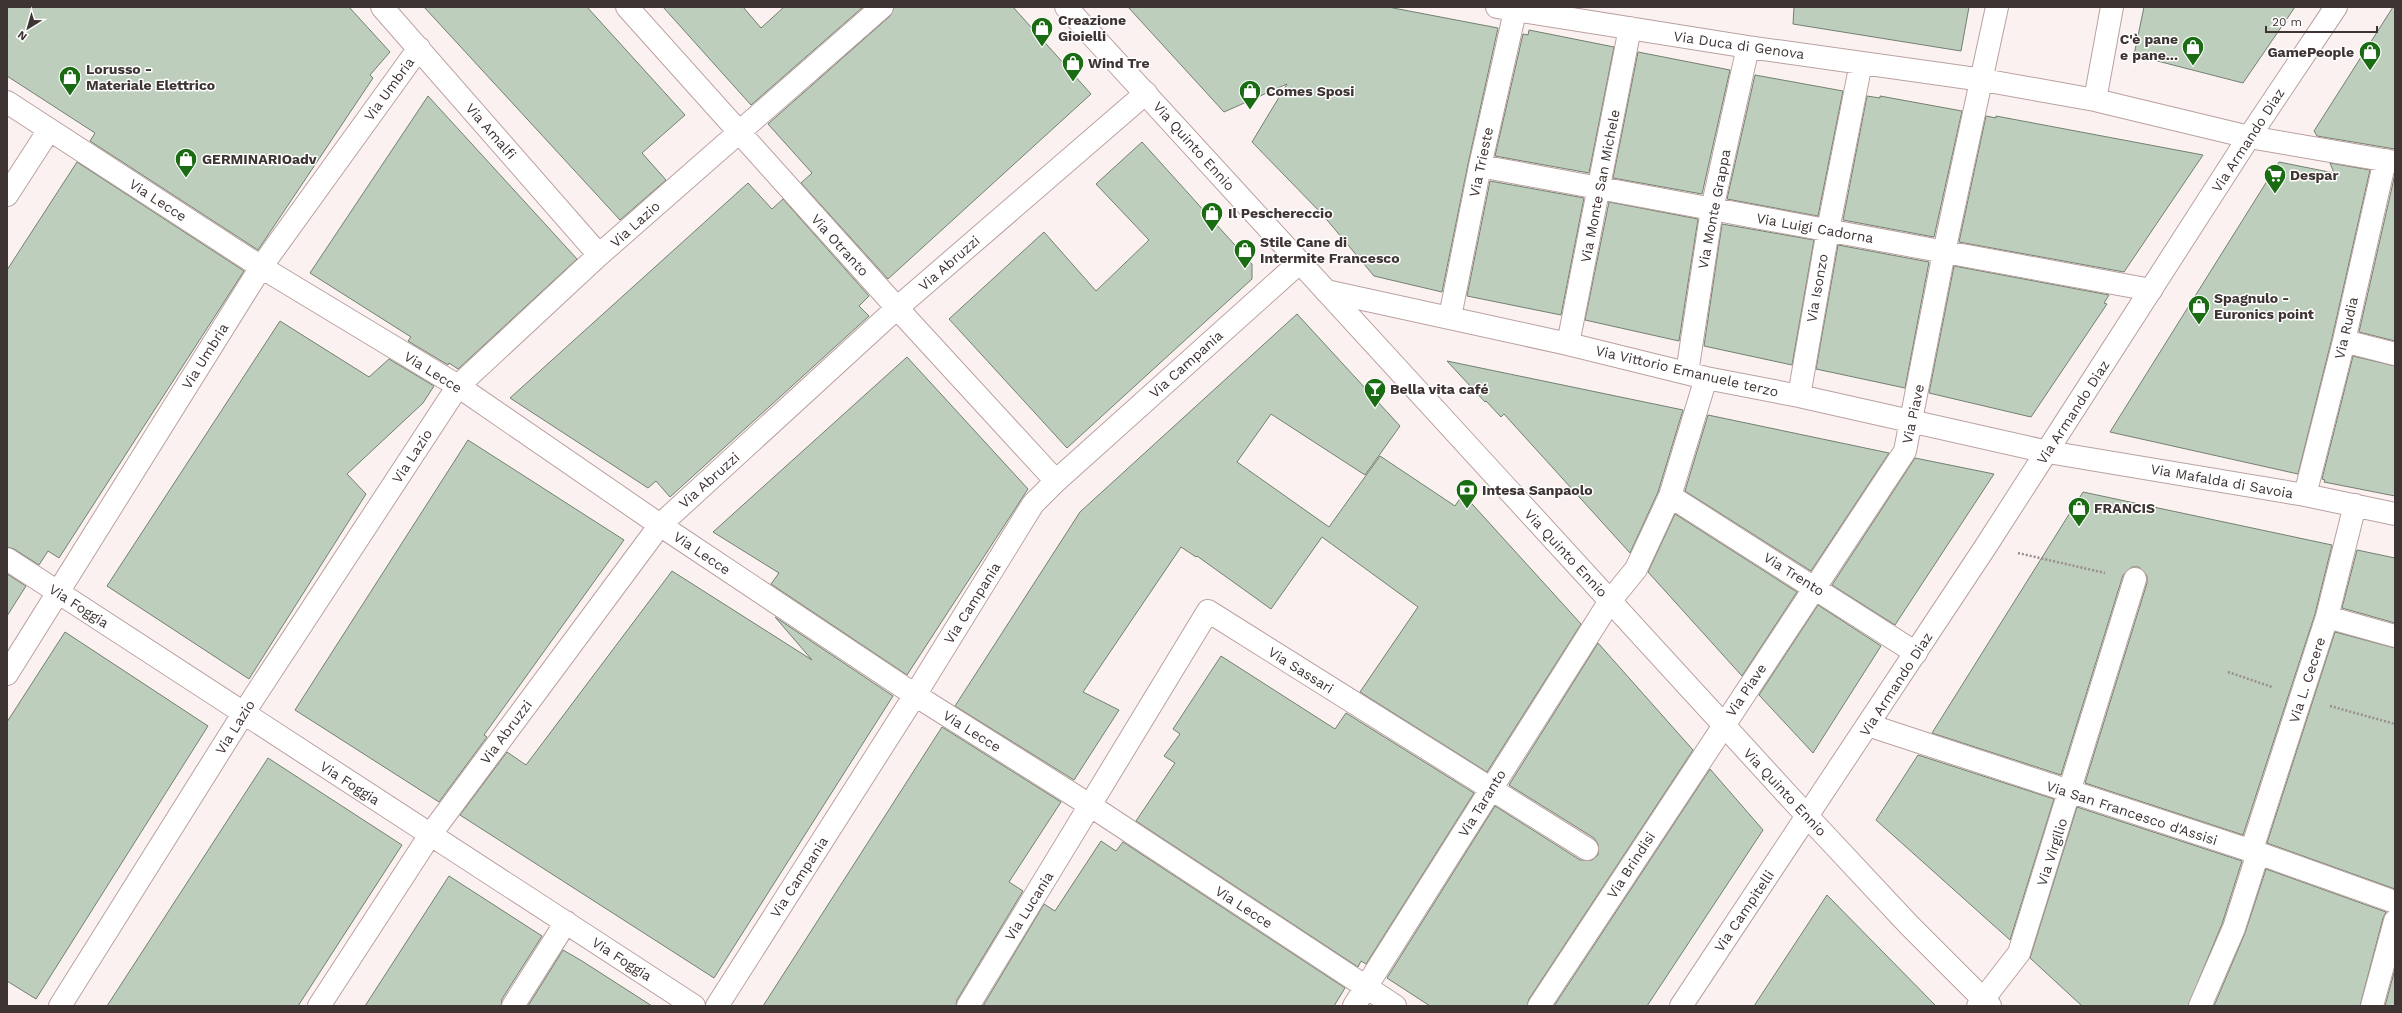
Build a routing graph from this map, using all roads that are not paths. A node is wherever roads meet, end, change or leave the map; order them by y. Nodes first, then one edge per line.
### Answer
1 (382, 7) edge
2 (627, 7) edge
3 (882, 7) edge
4 (1066, 7) edge
5 (1997, 7) edge
6 (2112, 7) edge
7 (2336, 7) edge
8 (1509, 8) edge
9 (1630, 28) junction
10 (1748, 47) junction
11 (419, 48) junction
12 (1861, 63) junction
13 (1983, 80) junction
14 (1146, 94) junction
15 (2095, 100) junction
16 (7, 102) edge
17 (49, 130) junction
18 (738, 131) junction
19 (2249, 137) junction
20 (2390, 161) edge
21 (1480, 166) junction
22 (1600, 188) junction
23 (7, 195) edge
24 (1712, 209) junction
25 (1828, 230) junction
26 (1944, 252) junction
27 (599, 255) junction
28 (1300, 262) junction
29 (261, 267) junction
30 (1326, 290) junction
31 (2150, 290) junction
32 (897, 308) junction
33 (1450, 317) junction
34 (2344, 341) junction
35 (1568, 344) junction
36 (2395, 354) edge
37 (1696, 376) junction
38 (458, 386) junction
39 (1799, 396) junction
40 (1912, 422) junction
41 (2048, 452) junction
42 (1056, 481) junction
43 (2304, 495) junction
44 (1670, 496) junction
45 (2355, 505) junction
46 (2395, 514) edge
47 (660, 525) junction
48 (7, 559) edge
49 (2135, 580) road end
50 (1814, 586) junction
51 (58, 592) junction
52 (1610, 601) junction
53 (2327, 616) junction
54 (2395, 636) edge
55 (1916, 653) junction
56 (7, 674) edge
57 (915, 695) junction
58 (243, 714) junction
59 (1723, 724) junction
60 (1868, 725) junction
61 (1491, 788) junction
62 (2071, 793) junction
63 (1091, 806) junction
64 (1808, 817) junction
65 (430, 835) junction
66 (1587, 848) dead end
67 (2254, 853) junction
68 (2395, 902) edge
69 (2395, 921) edge
70 (566, 922) junction
71 (1366, 988) junction
72 (1984, 1004) edge
73 (60, 1006) edge
74 (319, 1006) edge
75 (513, 1006) edge
76 (694, 1006) edge
77 (717, 1006) edge
78 (968, 1006) edge
79 (1354, 1006) edge
80 (1395, 1006) edge
81 (1539, 1006) edge
82 (1681, 1006) edge
83 (2200, 1006) edge
84 (2372, 1006) edge

1 - 11 street, Via Amalfi
2 - 18 street, Via Otranto
3 - 18 street, Via Lazio
4 - 14 street, Via Quinto Ennio
5 - 13 street, Via Piave
6 - 15 street
7 - 19 street, Via Armando Diaz
8 - 9 street, Via Duca di Genova
8 - 21 street, Via Trieste
9 - 10 street, Via Duca di Genova
9 - 22 street, Via Monte San Michele
10 - 12 street, Via Duca di Genova
10 - 24 street, Via Monte Grappa
11 - 27 street, Via Amalfi
11 - 29 street, Via Umbria
12 - 13 street, Via Duca di Genova
12 - 25 street, Via Isonzo
13 - 15 street, Via Duca di Genova
13 - 26 street, Via Piave
14 - 28 street, Via Quinto Ennio
14 - 32 street, Via Abruzzi
15 - 19 street, Via Duca di Genova
16 - 17 street, Via Lecce
17 - 23 street
17 - 29 street, Via Lecce
18 - 27 street, Via Lazio
18 - 32 street, Via Otranto
19 - 20 street, Via Duca di Genova
19 - 31 street, Via Armando Diaz
20 - 34 street, Via Rudia
21 - 22 street, Via Luigi Cadorna
21 - 33 street, Via Trieste
22 - 24 street, Via Luigi Cadorna
22 - 35 street, Via Monte San Michele
24 - 25 street, Via Luigi Cadorna
24 - 37 street, Via Monte Grappa
25 - 26 street, Via Luigi Cadorna
25 - 39 street, Via Isonzo
26 - 31 street, Via Luigi Cadorna
26 - 40 street, Via Piave
27 - 38 street, Via Lazio
28 - 30 street, Via Quinto Ennio
28 - 42 street, Via Campania
29 - 38 street, Via Lecce
29 - 51 street, Via Umbria
30 - 33 street, Via Vittorio Emanuele terzo
30 - 52 street, Via Quinto Ennio
31 - 41 street, Via Armando Diaz
32 - 42 street, Via Otranto
32 - 47 street, Via Abruzzi
33 - 35 street, Via Vittorio Emanuele terzo
34 - 36 street
34 - 43 street, Via Rudia
35 - 37 street, Via Vittorio Emanuele terzo
37 - 39 street, Via Vittorio Emanuele terzo
37 - 44 street, Via Monte Grappa
38 - 47 street, Via Lecce
38 - 58 street, Via Lazio
39 - 40 street, Via Vittorio Emanuele terzo
40 - 41 street, Via Vittorio Emanuele terzo
40 - 50 street, Via Piave
41 - 43 street, Via Mafalda di Savoia
41 - 55 street, Via Armando Diaz
42 - 57 street, Via Campania
43 - 45 street, Via Mafalda di Savoia
44 - 50 street, Via Trento
44 - 52 street, Via Monte Grappa
45 - 46 street, Via Mafalda di Savoia
45 - 53 street, Via L. Cecere
47 - 57 street, Via Lecce
47 - 65 street, Via Abruzzi
48 - 51 street, Via Foggia
49 - 62 street, Via Virgilio
50 - 55 street, Via Trento
50 - 59 street, Via Piave
51 - 56 street, Via Umbria
51 - 58 street, Via Foggia
52 - 59 street, Via Quinto Ennio
52 - 61 street, Via Taranto
53 - 54 street
53 - 67 street, Via L. Cecere
55 - 60 street, Via Armando Diaz
57 - 63 street, Via Lecce
57 - 77 street, Via Campania
58 - 65 street, Via Foggia
58 - 73 street, Via Lazio
59 - 64 street, Via Quinto Ennio
59 - 81 street, Via Brindisi
60 - 62 street, Via San Francesco d'Assisi
60 - 64 street, Via Armando Diaz
61 - 63 street, Via Sassari
61 - 66 street, Via Sassari
61 - 71 street, Via Taranto
62 - 67 street, Via San Francesco d'Assisi
62 - 72 street, Via Virgilio
63 - 71 street, Via Lecce
63 - 78 street, Via Lucania
64 - 72 street, Via Quinto Ennio
64 - 82 street, Via Campitelli
65 - 70 street, Via Foggia
65 - 74 street, Via Abruzzi
67 - 68 street, Via San Francesco d'Assisi
67 - 83 street, Via L. Cecere
69 - 84 street
70 - 75 street
70 - 76 street, Via Foggia
71 - 79 street, Via Taranto
71 - 80 street, Via Lecce

